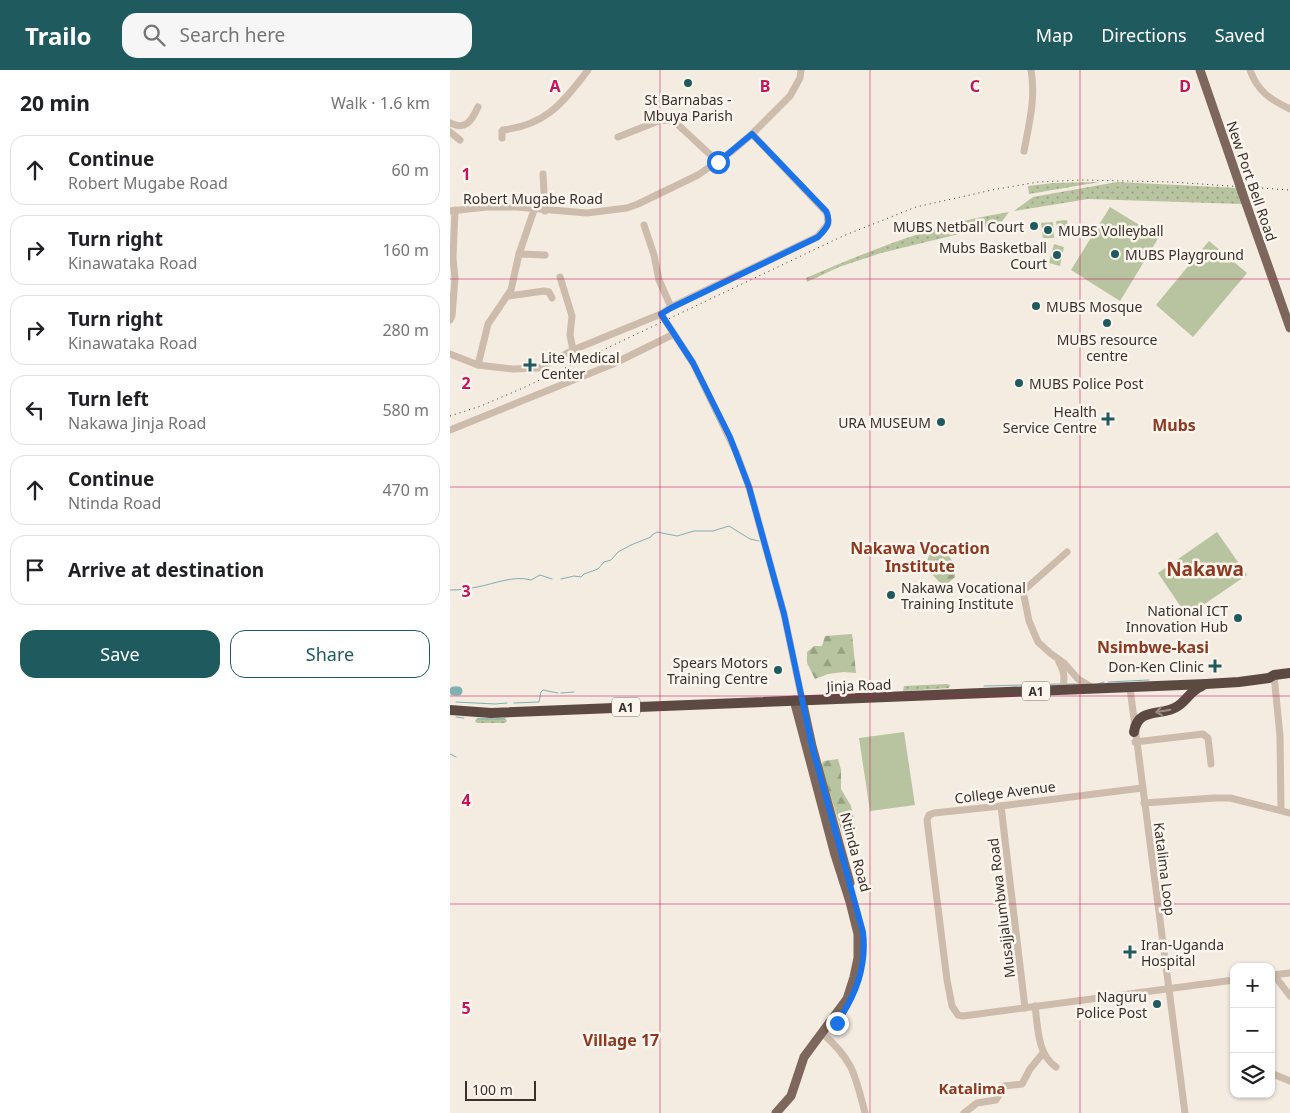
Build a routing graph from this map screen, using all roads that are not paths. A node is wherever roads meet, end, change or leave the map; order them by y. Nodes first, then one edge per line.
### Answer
1 (588, 70) edge
2 (801, 70) edge
3 (1031, 70) edge
4 (1200, 70) edge
5 (1250, 70) edge
6 (478, 107) dead end
7 (1290, 110) edge
8 (450, 124) edge
9 (450, 132) edge
10 (502, 134) dead end
11 (752, 134) junction
12 (618, 137) dead end
13 (460, 140) dead end
14 (1024, 151) dead end
15 (718, 162) junction
16 (543, 174) dead end
17 (534, 210) junction
18 (452, 211) edge
19 (545, 211) junction
20 (644, 225) dead end
21 (518, 254) junction
22 (545, 255) dead end
23 (560, 277) dead end
24 (508, 296) junction
25 (552, 298) dead end
26 (671, 308) junction
27 (661, 314) junction
28 (450, 320) edge
29 (1290, 328) edge
30 (674, 334) junction
31 (573, 350) junction
32 (450, 354) edge
33 (478, 365) junction
34 (450, 430) edge
35 (1067, 552) dead end
36 (1058, 660) junction
37 (1290, 673) edge
38 (1273, 677) junction
39 (1290, 678) edge
40 (1206, 684) junction
41 (1130, 688) junction
42 (1094, 689) junction
43 (1062, 690) junction
44 (798, 700) junction
45 (450, 710) edge
46 (1135, 737) junction
47 (1211, 764) dead end
48 (1142, 788) junction
49 (1144, 803) junction
50 (1001, 806) junction
51 (1281, 810) junction
52 (1290, 812) edge
53 (1290, 973) edge
54 (1275, 975) edge
55 (1275, 977) edge
56 (1230, 981) edge
57 (1168, 989) junction
58 (1290, 996) edge
59 (1035, 1006) junction
60 (1024, 1008) junction
61 (824, 1035) junction
62 (1043, 1053) junction
63 (1056, 1067) dead end
64 (1275, 1075) edge
65 (1290, 1081) edge
66 (776, 1113) edge
67 (785, 1113) edge
68 (865, 1113) edge
69 (964, 1113) edge
70 (1185, 1113) edge

1 - 10 street
2 - 11 street, Robert Mugabe Road
3 - 14 street
4 - 29 main road, New Port Bell Road
5 - 7 street
6 - 8 street
9 - 13 street
11 - 15 street, Robert Mugabe Road
11 - 26 street
12 - 15 street
15 - 19 street, Robert Mugabe Road
16 - 19 street
17 - 18 street, Robert Mugabe Road
17 - 19 street, Robert Mugabe Road
17 - 21 street
18 - 28 street
20 - 26 street
21 - 22 street
21 - 24 street
23 - 31 street
24 - 25 street
24 - 33 street
26 - 27 street
27 - 30 street
27 - 31 street
30 - 34 street
30 - 44 street
31 - 33 street
32 - 33 street
35 - 36 street
36 - 42 street
36 - 43 street
37 - 38 highway, Jinja Road / A1
38 - 39 highway, Jinja Road / A1
38 - 40 highway, Jinja Road / A1
38 - 51 street
40 - 41 highway, Jinja Road / A1
40 -> 46 highway
41 - 42 highway, Jinja Road / A1
41 - 46 street, Katalima Loop
42 - 43 highway, Jinja Road / A1
43 - 44 highway, Jinja Road / A1
44 - 45 highway, Jinja Road / A1
44 - 61 main road, Ntinda Road
46 - 47 street
46 - 48 street, Katalima Loop
48 - 49 street, Katalima Loop
48 - 50 street, College Avenue
49 - 51 street
49 - 57 street, Katalima Loop
50 - 60 street, Musajjalumbwa Road
50 - 60 street, College Avenue
51 - 52 street
53 - 54 street
55 - 58 street
56 - 57 street
57 - 59 street
57 - 70 street, Katalima Loop
59 - 60 street
59 - 62 street
61 - 66 main road, Ntinda Road
61 - 67 main road, Ntinda Road
61 - 68 street
62 - 63 street
62 - 69 street
64 - 65 street

